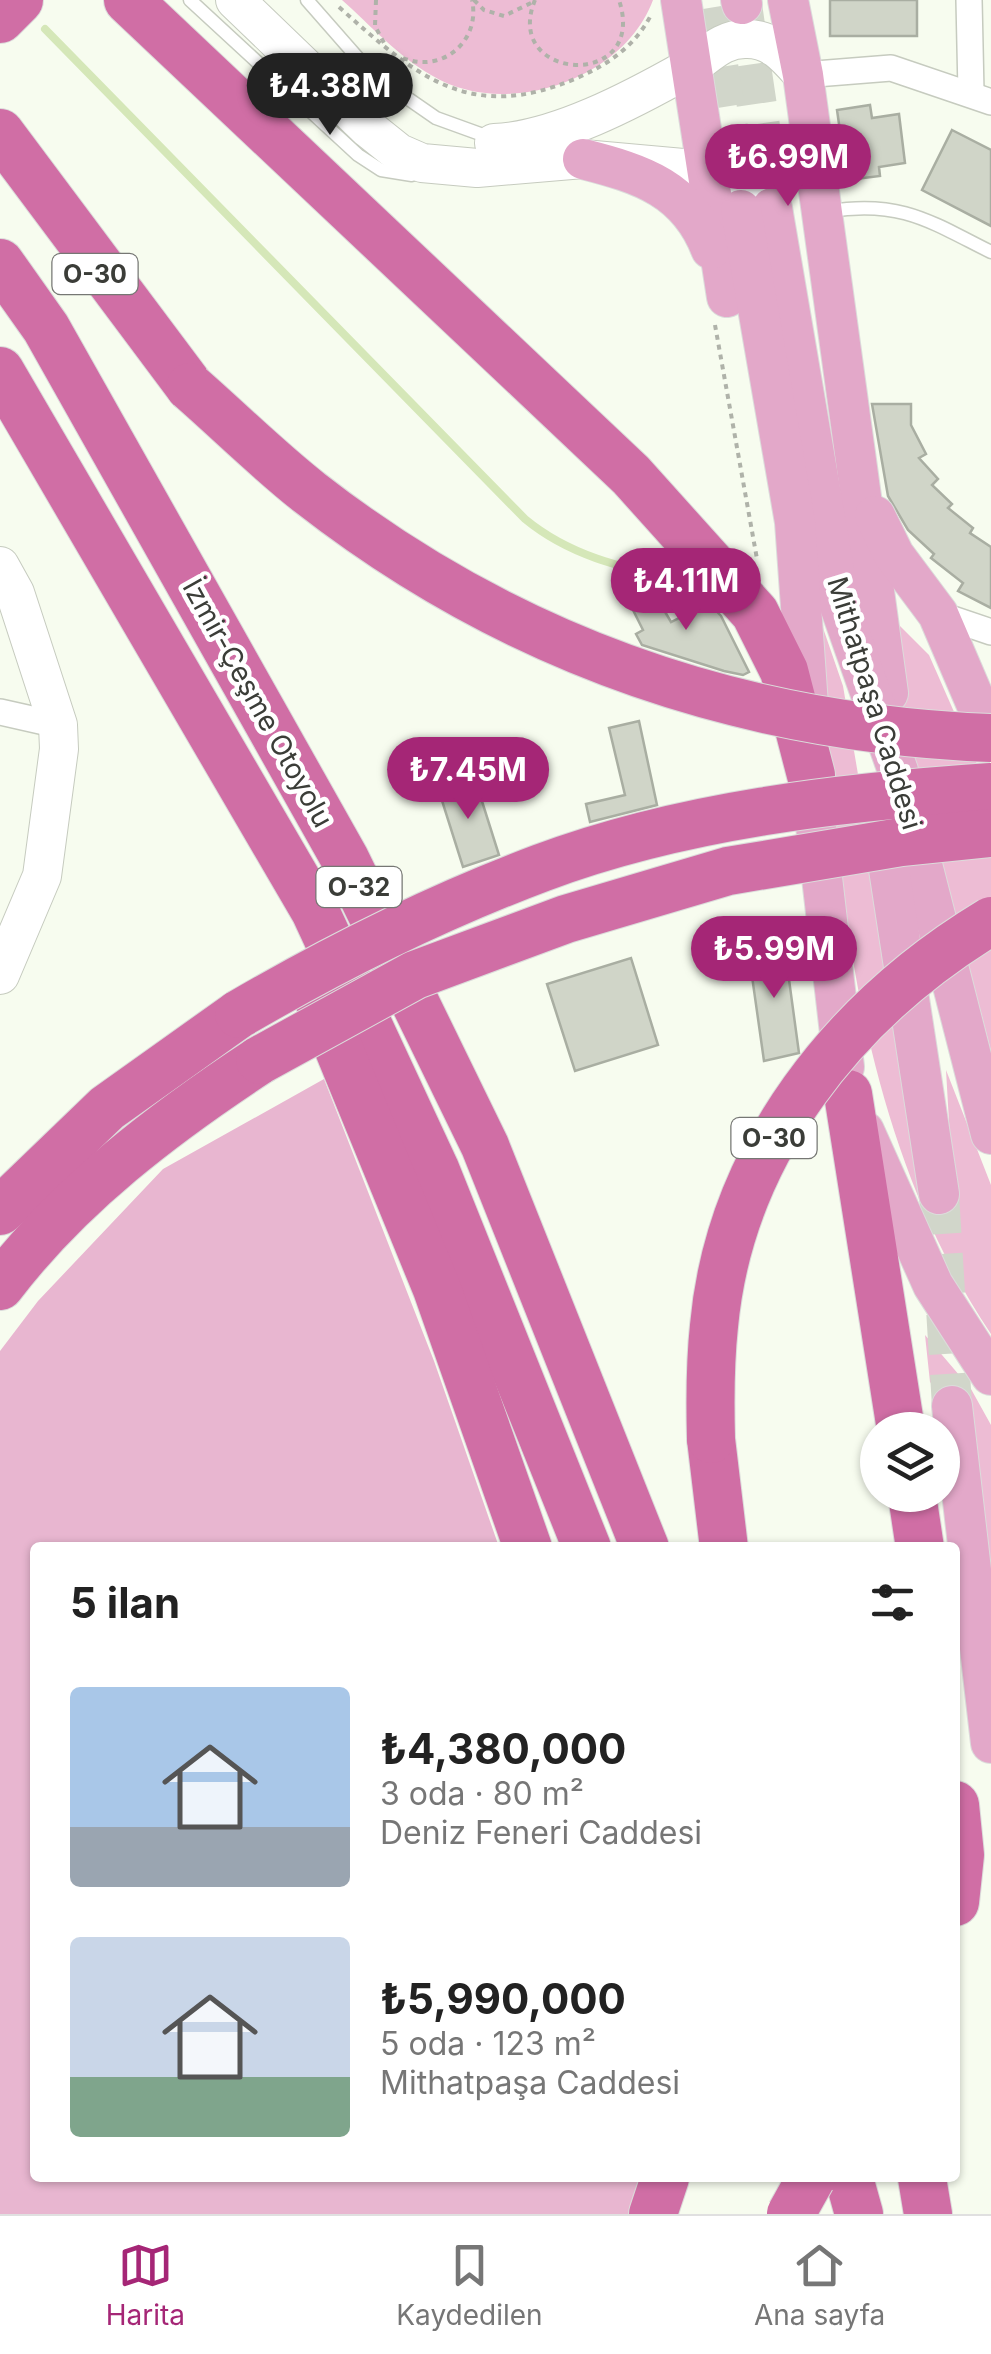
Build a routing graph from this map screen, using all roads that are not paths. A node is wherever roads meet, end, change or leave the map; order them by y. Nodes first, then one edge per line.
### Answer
1 (19, 0) edge
2 (128, 0) edge
3 (190, 0) edge
4 (235, 0) edge
5 (266, 0) edge
6 (307, 0) edge
7 (788, 0) edge
8 (969, 0) edge
9 (716, 2) edge
10 (0, 19) edge
11 (689, 68) junction
12 (803, 74) junction
13 (981, 97) edge
14 (810, 124) junction
15 (0, 133) edge
16 (506, 143) junction
17 (584, 159) junction
18 (0, 161) edge
19 (477, 168) junction
20 (705, 170) junction
21 (822, 212) junction
22 (991, 252) edge
23 (0, 263) edge
24 (719, 298) junction
25 (0, 370) edge
26 (190, 387) junction
27 (862, 491) junction
28 (0, 566) edge
29 (840, 606) junction
30 (938, 614) junction
31 (991, 632) edge
32 (0, 712) edge
33 (203, 719) junction
34 (58, 725) junction
35 (989, 729) edge
36 (898, 771) junction
37 (811, 775) junction
38 (991, 787) edge
39 (991, 832) edge
40 (991, 921) edge
41 (0, 975) edge
42 (848, 1094) junction
43 (991, 1134) edge
44 (939, 1194) tunnel mouth
45 (0, 1211) edge
46 (0, 1286) edge
47 (991, 1375) edge
48 (952, 1406) tunnel mouth
49 (899, 1412) edge
50 (915, 1512) edge
51 (526, 1542) edge
52 (585, 1542) edge
53 (643, 1542) edge
54 (723, 1542) edge
55 (919, 1542) edge
56 (991, 1743) edge
57 (664, 2182) edge
58 (798, 2182) edge
59 (809, 2182) edge
60 (850, 2182) edge
61 (923, 2182) edge
62 (654, 2214) edge
63 (791, 2214) edge
64 (806, 2214) edge
65 (859, 2214) edge
66 (928, 2214) edge

1 - 10 highway
2 - 37 highway
3 - 19 lane
4 - 19 main road
5 - 16 main road
6 - 16 lane
7 - 12 main road
8 - 13 street
9 - 11 main road
11 - 12 main road
11 - 16 main road
11 - 20 main road
12 - 13 street
12 - 14 main road
14 - 20 main road
14 - 21 main road
15 - 26 highway
17 - 19 main road
17 - 20 main road
17 - 24 main road
18 - 26 highway, O-30
20 - 24 main road
21 - 22 lane
21 - 27 main road
23 - 53 highway, İzmir-Çeşme Otoyolu / O-32
24 - 37 main road
25 - 33 highway, İzmir-Çeşme Otoyolu / O-32
26 - 35 highway, O-30, bridge
27 - 30 main road
27 - 36 main road
28 - 34 main road
29 - 36 main road, Mithatpaşa Caddesi
29 - 37 main road, Mithatpaşa Caddesi
29 - 44 main road
30 - 31 street
30 - 35 main road
32 - 34 street
33 - 51 highway
33 - 52 highway, İzmir-Çeşme Otoyolu / O-32
34 - 41 main road
36 - 43 main road, Mithatpaşa Caddesi
37 - 42 main road, Mithatpaşa Caddesi
38 - 45 highway, bridge
39 - 46 highway, bridge
40 - 54 highway, O-30, bridge
42 - 47 main road, Mithatpaşa Caddesi
42 - 49 highway
48 - 56 main road
50 - 55 highway
57 - 62 highway
58 - 64 highway
59 - 63 highway, bridge
60 - 65 highway
61 - 66 highway

